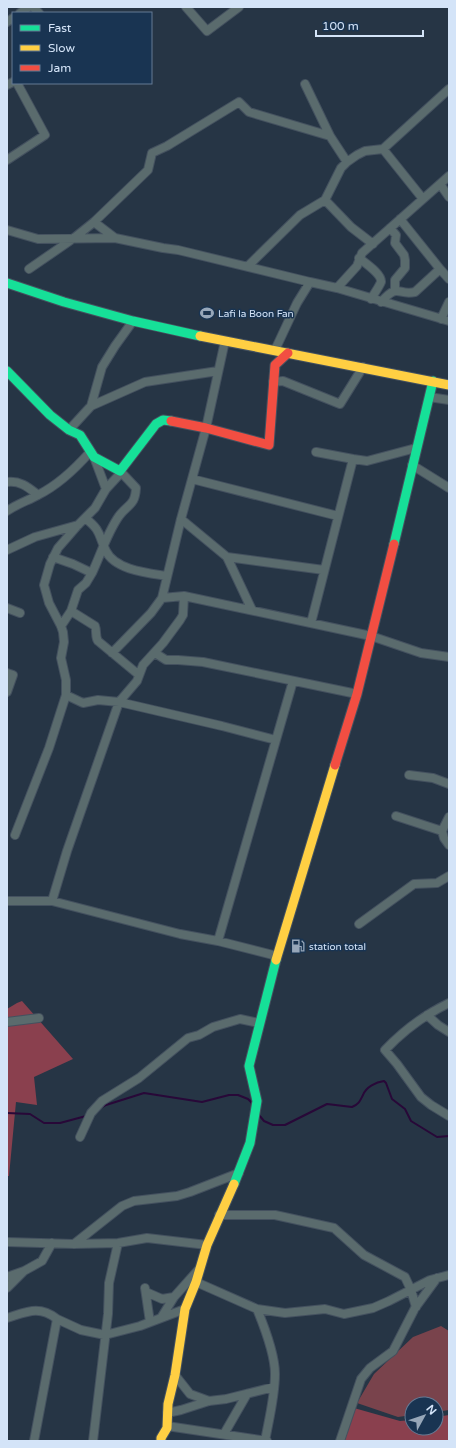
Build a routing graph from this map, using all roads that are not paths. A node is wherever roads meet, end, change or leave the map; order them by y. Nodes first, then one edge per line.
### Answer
1 (186, 7) edge
2 (239, 7) edge
3 (18, 84) edge
4 (306, 84) dead end
5 (449, 89) edge
6 (330, 136) junction
7 (383, 148) junction
8 (7, 160) edge
9 (347, 162) junction
10 (449, 176) edge
11 (440, 184) junction
12 (449, 197) edge
13 (423, 199) junction
14 (325, 200) junction
15 (400, 219) junction
16 (94, 222) junction
17 (390, 228) junction
18 (7, 230) edge
19 (74, 238) junction
20 (115, 238) junction
21 (373, 244) junction
22 (359, 258) junction
23 (248, 266) junction
24 (29, 269) dead end
25 (440, 269) junction
26 (449, 280) edge
27 (310, 282) junction
28 (7, 283) edge
29 (337, 288) junction
30 (395, 290) junction
31 (371, 299) junction
32 (382, 302) junction
33 (449, 302) edge
34 (445, 320) edge
35 (133, 321) junction
36 (225, 340) junction
37 (275, 350) junction
38 (288, 353) junction
39 (363, 367) junction
40 (7, 370) edge
41 (218, 371) junction
42 (433, 381) junction
43 (273, 382) junction
44 (449, 384) edge
45 (429, 397) junction
46 (449, 400) edge
47 (91, 406) junction
48 (206, 428) junction
49 (69, 430) junction
50 (416, 448) junction
51 (316, 452) dead end
52 (92, 455) junction
53 (353, 459) junction
54 (412, 465) junction
55 (120, 471) junction
56 (192, 479) junction
57 (7, 482) edge
58 (449, 488) edge
59 (106, 489) junction
60 (38, 495) junction
61 (7, 511) edge
62 (338, 516) junction
63 (85, 518) junction
64 (181, 519) junction
65 (78, 525) junction
66 (104, 546) junction
67 (7, 550) edge
68 (53, 557) junction
69 (227, 557) junction
70 (324, 570) junction
71 (92, 573) junction
72 (167, 576) junction
73 (184, 596) junction
74 (162, 598) junction
75 (7, 608) edge
76 (252, 610) junction
77 (71, 611) junction
78 (20, 613) dead end
79 (311, 623) junction
80 (61, 626) junction
81 (371, 636) junction
82 (112, 653) junction
83 (155, 653) junction
84 (449, 657) edge
85 (7, 673) edge
86 (139, 675) junction
87 (293, 681) junction
88 (7, 692) edge
89 (357, 694) junction
90 (66, 695) junction
91 (119, 702) junction
92 (276, 740) junction
93 (409, 775) dead end
94 (449, 784) edge
95 (396, 816) dead end
96 (449, 817) edge
97 (442, 831) junction
98 (15, 835) dead end
99 (449, 845) edge
100 (449, 876) edge
101 (9, 900) edge
102 (52, 901) junction
103 (359, 924) dead end
104 (218, 941) junction
105 (277, 956) junction
106 (449, 1003) edge
107 (427, 1015) junction
108 (39, 1018) dead end
109 (7, 1022) edge
110 (259, 1023) junction
111 (449, 1032) edge
112 (449, 1116) edge
113 (80, 1138) dead end
114 (239, 1173) junction
115 (219, 1215) junction
116 (7, 1242) edge
117 (118, 1243) junction
118 (52, 1244) junction
119 (74, 1244) junction
120 (207, 1245) junction
121 (201, 1267) junction
122 (24, 1271) junction
123 (449, 1276) edge
124 (7, 1277) edge
125 (437, 1278) junction
126 (196, 1282) junction
127 (7, 1288) edge
128 (411, 1290) junction
129 (174, 1297) junction
130 (416, 1307) junction
131 (185, 1309) junction
132 (257, 1309) junction
133 (7, 1318) edge
134 (161, 1318) junction
135 (57, 1319) junction
136 (150, 1322) junction
137 (105, 1335) junction
138 (175, 1375) junction
139 (274, 1387) junction
140 (247, 1394) junction
141 (209, 1400) junction
142 (167, 1409) junction
143 (167, 1426) junction
144 (224, 1434) junction
145 (34, 1441) edge
146 (93, 1441) edge
147 (161, 1441) edge
148 (266, 1441) edge
149 (340, 1441) edge

1 - 2 street
3 - 8 street
4 - 6 street
5 - 7 street
6 - 9 street
6 - 16 street
7 - 9 street
7 - 13 street
9 - 14 street
10 - 11 street
11 - 12 street
11 - 13 street
13 - 15 street
14 - 21 street
14 - 23 street
15 - 17 street
15 - 25 street
16 - 19 street
16 - 20 street
17 - 21 street
17 - 30 street
18 - 19 street
19 - 20 street
19 - 24 street
20 - 23 street
21 - 22 street
22 - 29 street
22 - 31 street
23 - 27 street
25 - 26 street
25 - 30 street
27 - 29 street
27 - 37 street
28 - 35 street
29 - 31 street
30 - 32 street
31 - 32 street
32 - 34 street
33 - 34 street
35 - 36 street
35 - 47 street
36 - 37 street
36 - 41 street
37 - 38 street
38 - 39 street
38 - 43 street
39 - 42 street
39 - 43 street
40 - 49 street
41 - 47 street
41 - 48 street
42 - 44 street
42 - 45 street
43 - 48 street
45 - 46 street
45 - 50 street
47 - 49 street
48 - 55 street
48 - 56 street
49 - 52 street
50 - 53 street
50 - 54 street
51 - 53 street
52 - 55 street
52 - 59 street
52 - 60 street
53 - 62 street
54 - 58 street
54 - 81 street
55 - 59 street
55 - 66 street
56 - 62 street
56 - 64 street
57 - 60 street
59 - 63 street
60 - 61 street
62 - 70 street
63 - 65 street
63 - 66 street
64 - 69 street
64 - 72 street
65 - 67 street
65 - 68 street
66 - 71 street
66 - 72 street
68 - 71 street
68 - 80 street
69 - 70 street
69 - 76 street
70 - 79 street
71 - 77 street
72 - 74 street
73 - 74 street
73 - 76 street
73 - 83 street
74 - 82 street
75 - 78 street
76 - 79 street
77 - 80 street
77 - 82 street
79 - 81 street
80 - 90 street
81 - 84 street
81 - 89 street
82 - 86 street
83 - 86 street
83 - 87 street
85 - 88 street
86 - 91 street
87 - 89 street
87 - 92 street
89 - 105 street
90 - 91 street
90 - 98 street
91 - 92 street
91 - 102 street
92 - 104 street
93 - 94 street
95 - 97 street
96 - 97 street
97 - 99 street
100 - 103 street
101 - 102 street
102 - 104 street
104 - 105 street
105 - 110 street
106 - 107 street
107 - 111 street
107 - 112 street
108 - 109 street
110 - 113 street
110 - 114 street
114 - 115 street
114 - 119 street
115 - 120 street
115 - 128 street
116 - 118 street
117 - 119 street
117 - 120 street
117 - 137 street
118 - 119 street
118 - 122 street
120 - 121 street
121 - 126 street
121 - 129 street
122 - 124 street
122 - 127 street
123 - 125 street
125 - 128 street
125 - 130 street
126 - 131 street
126 - 132 street
128 - 130 street
128 - 132 street
129 - 134 street
129 - 136 street
130 - 149 street
131 - 134 street
131 - 138 street
132 - 139 street
133 - 135 street
134 - 136 street
135 - 137 street
135 - 145 street
136 - 137 street
137 - 146 street
138 - 141 street
138 - 142 street
139 - 140 street
139 - 148 street
140 - 141 street
140 - 144 street
141 - 142 street
142 - 143 street
143 - 144 street
143 - 147 street
144 - 148 street

